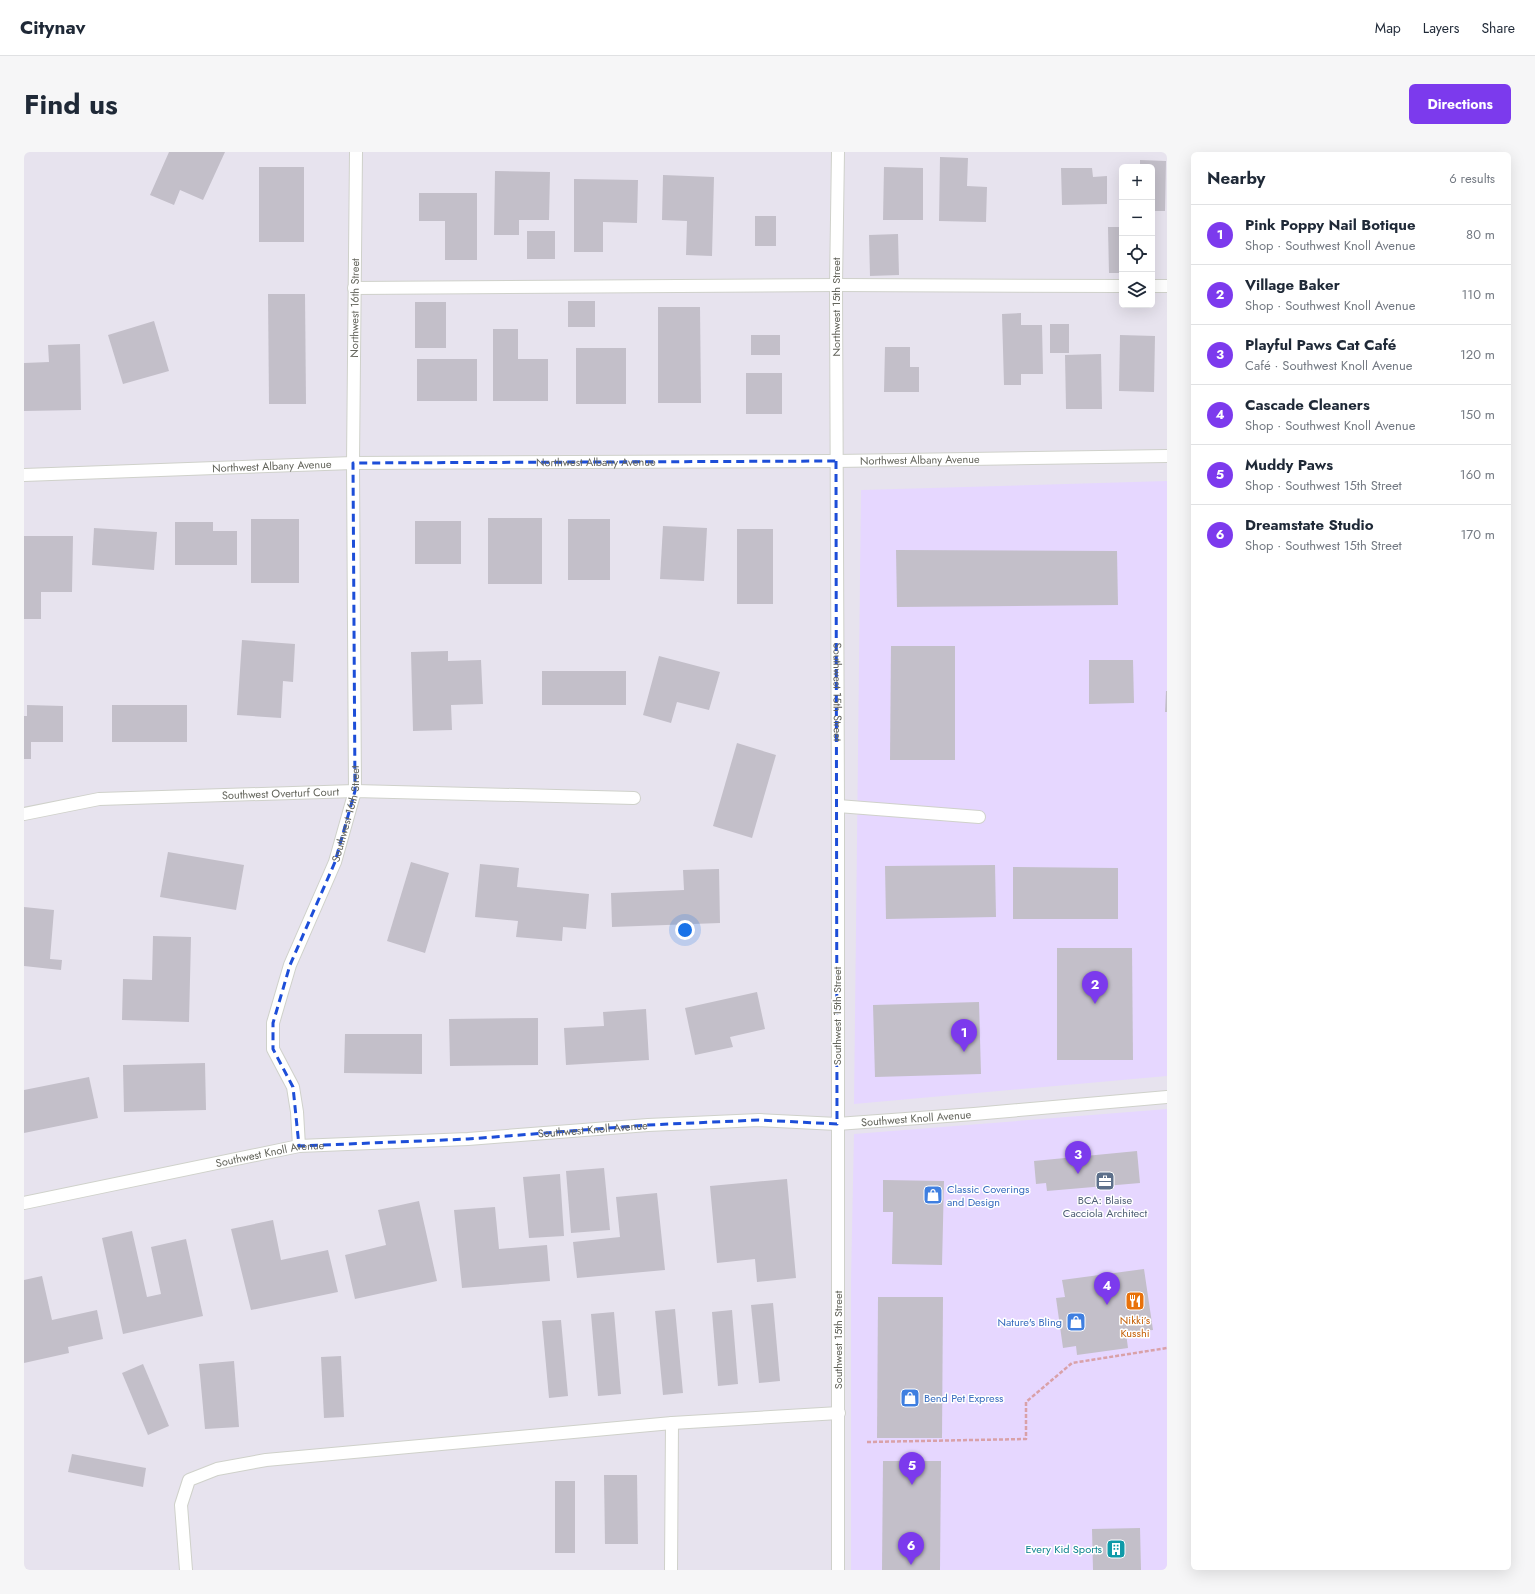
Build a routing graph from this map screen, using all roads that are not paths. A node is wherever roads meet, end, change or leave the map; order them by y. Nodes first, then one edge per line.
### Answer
1 (356, 152) edge
2 (838, 152) edge
3 (836, 285) junction
4 (1119, 286) edge
5 (1155, 286) edge
6 (1167, 286) edge
7 (354, 288) junction
8 (1167, 456) edge
9 (836, 461) junction
10 (353, 463) junction
11 (24, 475) edge
12 (355, 791) junction
13 (634, 798) dead end
14 (838, 806) junction
15 (24, 814) edge
16 (979, 817) dead end
17 (1167, 1097) edge
18 (837, 1124) junction
19 (299, 1146) junction
20 (24, 1203) edge
21 (839, 1413) junction
22 (672, 1424) junction
23 (186, 1570) edge
24 (670, 1570) edge
25 (838, 1570) edge

1 - 7 street, Northwest 16th Street
2 - 3 street, Northwest 15th Street
3 - 4 street
3 - 7 street
3 - 9 street, Northwest 15th Street
5 - 6 street
7 - 10 street, Northwest 16th Street
8 - 9 street, Northwest Albany Avenue
9 - 10 street, Northwest Albany Avenue
9 - 14 street, Southwest 15th Street
10 - 11 street, Northwest Albany Avenue
10 - 12 street, Southwest 16th Street
12 - 13 street, Southwest Overturf Court
12 - 15 street, Southwest Overturf Court
12 - 19 street, Southwest 16th Street
14 - 16 street
14 - 18 street, Southwest 15th Street
17 - 18 street, Southwest Knoll Avenue
18 - 19 street, Southwest Knoll Avenue
18 - 21 street, Southwest 15th Street
19 - 20 street, Southwest Knoll Avenue
21 - 22 street
21 - 25 street, Southwest 15th Street
22 - 23 street
22 - 24 street

